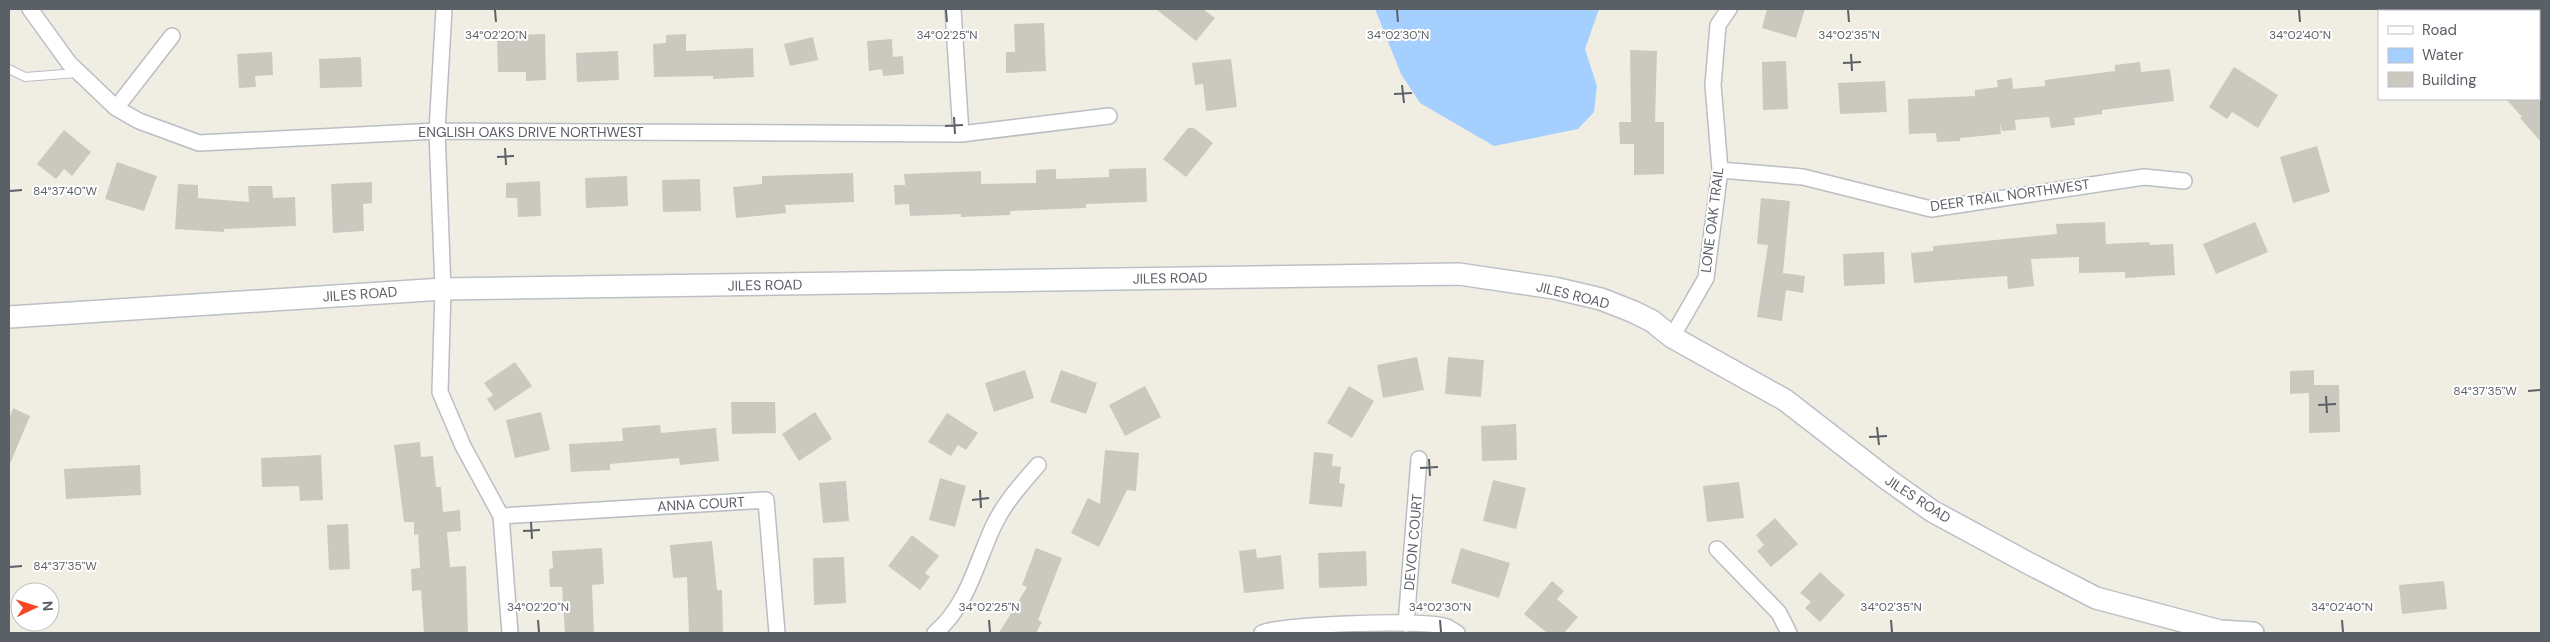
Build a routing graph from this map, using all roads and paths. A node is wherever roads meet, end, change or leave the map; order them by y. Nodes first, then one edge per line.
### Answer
1 (30, 9) edge
2 (444, 9) edge
3 (953, 9) edge
4 (1729, 9) edge
5 (172, 36) dead end
6 (9, 69) edge
7 (79, 72) junction
8 (116, 108) junction
9 (1110, 116) dead end
10 (437, 131) junction
11 (961, 134) junction
12 (1720, 170) junction
13 (2184, 181) dead end
14 (443, 288) junction
15 (9, 317) edge
16 (1672, 338) junction
17 (1419, 459) dead end
18 (1038, 465) dead end
19 (502, 516) junction
20 (1717, 549) dead end
21 (1406, 624) junction
22 (2246, 632) edge
23 (510, 633) edge
24 (777, 633) edge
25 (935, 633) edge
26 (1262, 633) edge
27 (1457, 633) edge
28 (1789, 633) edge

1 - 7 street, ENGLISH OAKS DRIVE NORTHWEST
2 - 10 street
3 - 11 street
4 - 12 street, LONE OAK TRAIL
5 - 8 street
6 - 7 lane
7 - 8 street, ENGLISH OAKS DRIVE NORTHWEST
8 - 10 street, ENGLISH OAKS DRIVE NORTHWEST
9 - 11 street, ENGLISH OAKS DRIVE NORTHWEST
10 - 11 street, ENGLISH OAKS DRIVE NORTHWEST
10 - 14 street
12 - 13 street, DEER TRAIL NORTHWEST
12 - 16 street, LONE OAK TRAIL
14 - 15 street, JILES ROAD
14 - 16 street, JILES ROAD
14 - 19 street
16 - 22 street, JILES ROAD
17 - 21 street, DEVON COURT
18 - 25 street
19 - 23 street
19 - 24 street, ANNA COURT
20 - 28 street
21 - 26 street
21 - 27 street

